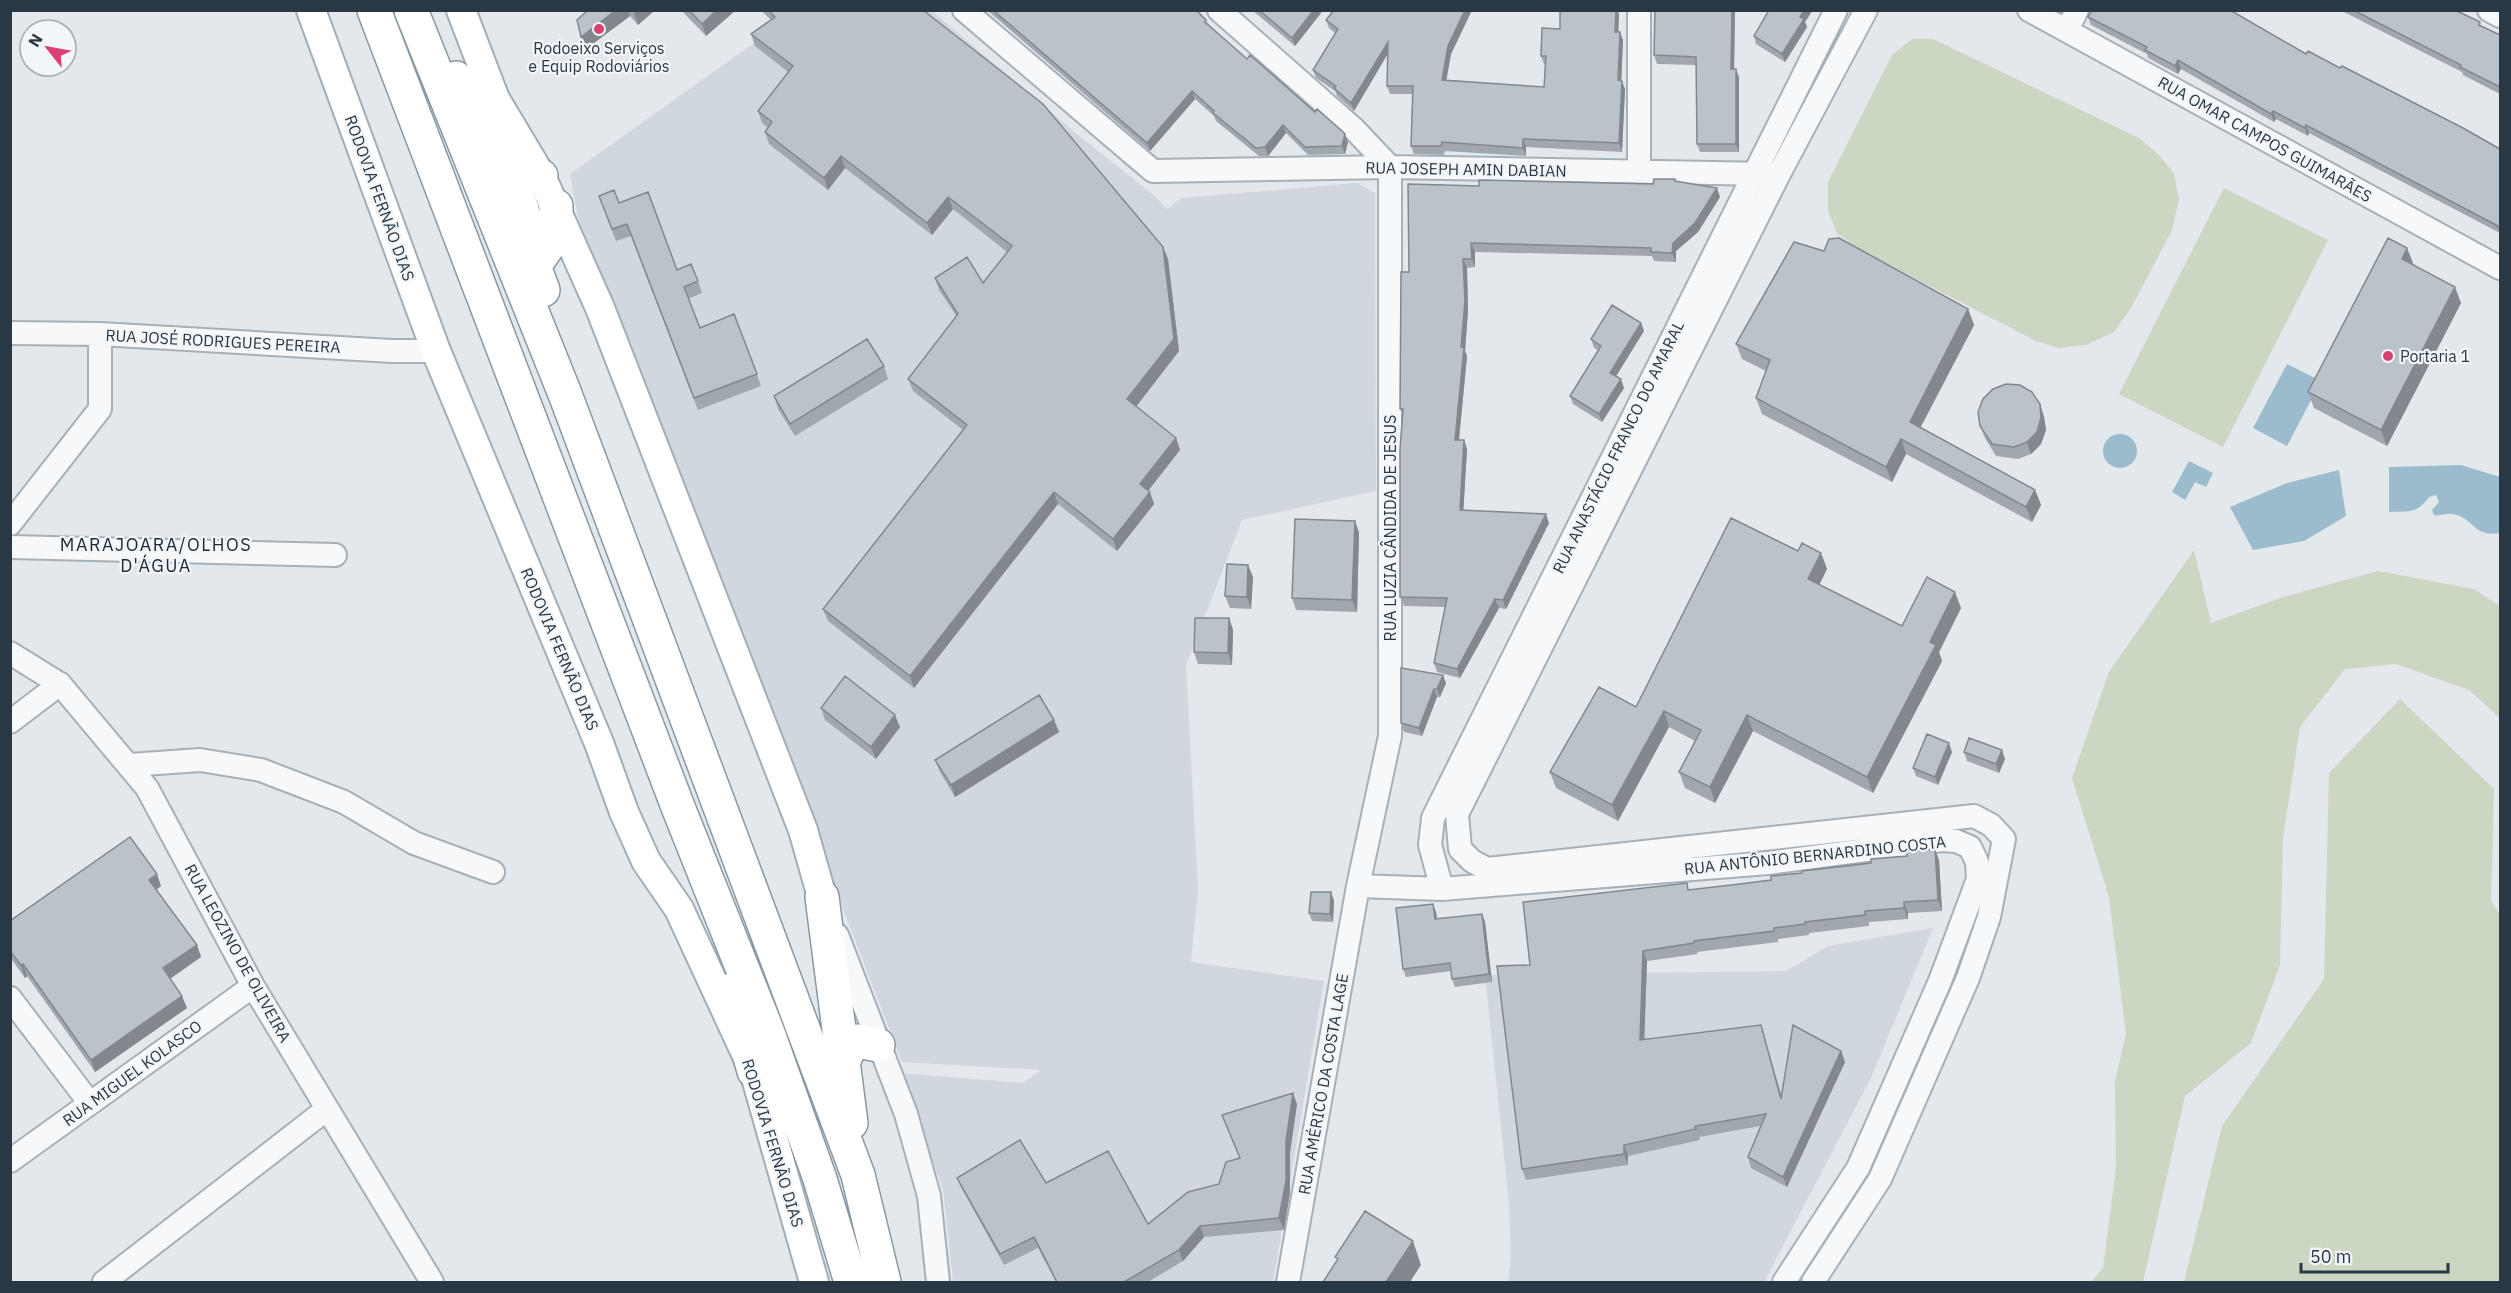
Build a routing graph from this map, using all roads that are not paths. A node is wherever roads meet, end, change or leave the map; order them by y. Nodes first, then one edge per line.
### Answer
1 (311, 10) edge
2 (374, 10) edge
3 (461, 10) edge
4 (964, 10) edge
5 (1219, 10) edge
6 (1639, 10) edge
7 (1836, 10) edge
8 (1866, 10) edge
9 (2029, 10) edge
10 (2489, 10) edge
11 (2500, 16) edge
12 (414, 19) edge
13 (2072, 20) edge
14 (503, 159) junction
15 (1390, 167) junction
16 (1639, 171) junction
17 (1753, 174) junction
18 (1779, 174) junction
19 (541, 176) junction
20 (556, 206) junction
21 (534, 266) junction
22 (2500, 268) edge
23 (10, 333) edge
24 (100, 334) junction
25 (436, 351) junction
26 (565, 394) junction
27 (10, 524) edge
28 (10, 547) edge
29 (335, 555) dead end
30 (10, 653) edge
31 (60, 684) junction
32 (10, 722) edge
33 (130, 765) junction
34 (678, 807) junction
35 (1764, 838) junction
36 (1768, 862) junction
37 (1487, 868) joint
38 (493, 872) dead end
39 (1358, 886) junction
40 (1442, 889) junction
41 (822, 897) junction
42 (253, 986) junction
43 (10, 998) edge
44 (878, 1044) junction
45 (843, 1062) junction
46 (754, 1071) junction
47 (89, 1102) junction
48 (327, 1109) junction
49 (10, 1161) edge
50 (858, 1175) junction
51 (115, 1280) edge
52 (432, 1282) edge
53 (814, 1282) edge
54 (851, 1282) edge
55 (884, 1282) edge
56 (938, 1282) edge
57 (1288, 1282) edge
58 (1784, 1282) edge
59 (1813, 1282) edge

1 - 25 main road, RODOVIA FERNÃO DIAS
2 - 34 highway, RODOVIA FERNÃO DIAS
3 - 19 main road
4 - 15 street, RUA JOSEPH AMIN DABIAN
5 - 15 street
6 - 16 street
7 - 17 street, RUA ANASTÁCIO FRANCO DO AMARAL
8 - 18 street, RUA ANASTÁCIO FRANCO DO AMARAL
9 - 13 street, RUA OMAR CAMPOS GUIMARÃES
10 - 11 street
12 - 14 highway
12 - 26 highway
13 - 22 street, RUA OMAR CAMPOS GUIMARÃES
14 - 19 highway
14 - 21 highway
15 - 16 street, RUA JOSEPH AMIN DABIAN
15 - 39 street, RUA LUZIA CÂNDIDA DE JESUS
16 - 17 street, RUA JOSEPH AMIN DABIAN
17 - 18 street, RUA JOSEPH AMIN DABIAN
17 - 40 street, RUA ANASTÁCIO FRANCO DO AMARAL
18 - 37 street, RUA ANASTÁCIO FRANCO DO AMARAL
19 - 20 main road
20 - 21 highway
20 - 41 main road
21 - 26 highway
23 - 24 street, RUA JOSÉ RODRIGUES PEREIRA
24 - 25 street, RUA JOSÉ RODRIGUES PEREIRA
24 - 27 street
25 - 46 main road, RODOVIA FERNÃO DIAS
26 - 50 highway
28 - 29 street
30 - 31 street, RUA LEOZINO DE OLIVEIRA
31 - 32 street
31 - 33 street, RUA LEOZINO DE OLIVEIRA
33 - 38 street
33 - 42 street, RUA LEOZINO DE OLIVEIRA
34 - 46 highway
34 - 54 highway, RODOVIA FERNÃO DIAS
35 - 36 street
35 - 37 street, RUA ANTÔNIO BERNARDINO COSTA
35 - 59 street, RUA ANTÔNIO BERNARDINO COSTA
36 - 40 street, RUA ANTÔNIO BERNARDINO COSTA
36 - 58 street, RUA ANTÔNIO BERNARDINO COSTA
39 - 40 street, RUA ANTÔNIO BERNARDINO COSTA
39 - 57 street, RUA AMÉRICO DA COSTA LAGE
41 - 44 street
41 - 45 highway
42 - 47 street, RUA MIGUEL KOLASCO
42 - 48 street, RUA LEOZINO DE OLIVEIRA
43 - 47 street
44 - 45 highway
44 - 56 street
45 - 50 highway
46 - 53 main road, RODOVIA FERNÃO DIAS
47 - 49 street, RUA MIGUEL KOLASCO
48 - 51 street
48 - 52 street, RUA LEOZINO DE OLIVEIRA
50 - 55 highway

